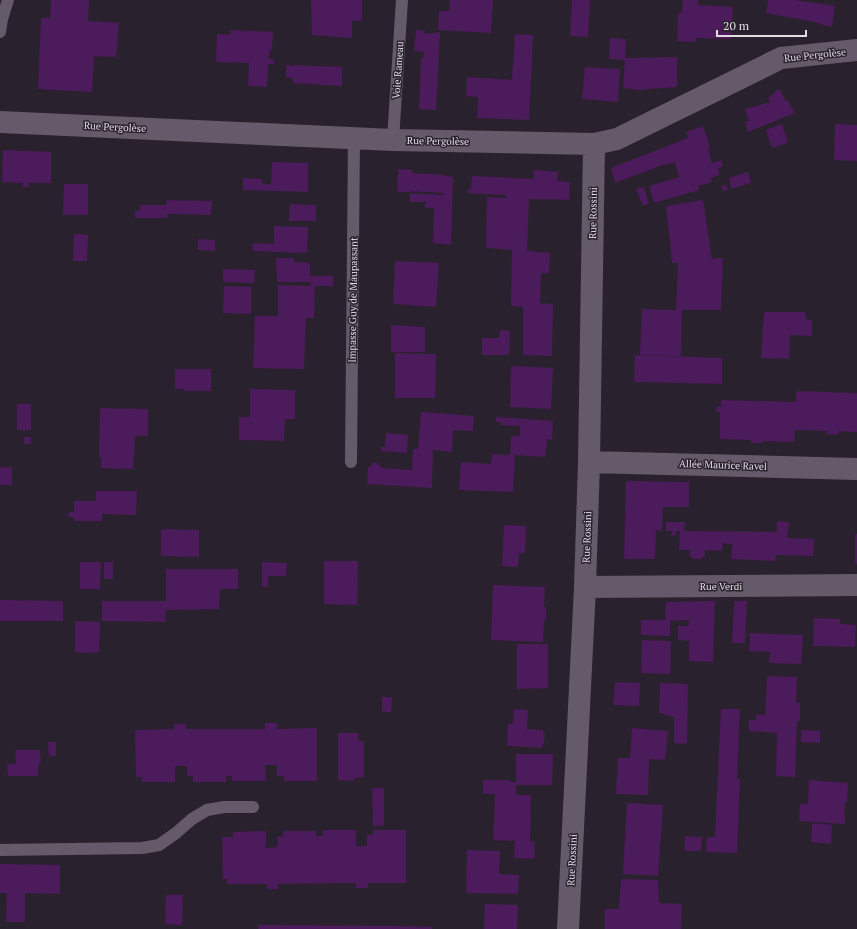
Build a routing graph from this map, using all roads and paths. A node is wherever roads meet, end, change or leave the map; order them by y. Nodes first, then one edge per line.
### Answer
1 (8, 0) edge
2 (402, 0) edge
3 (0, 32) edge
4 (857, 50) edge
5 (0, 122) edge
6 (354, 138) junction
7 (393, 140) junction
8 (594, 144) junction
9 (351, 462) dead end
10 (589, 462) junction
11 (857, 469) edge
12 (857, 585) edge
13 (585, 587) junction
14 (253, 807) dead end
15 (0, 850) edge
16 (568, 929) edge

1 - 3 lane
2 - 7 lane, Voie Rameau
4 - 8 street, Rue Pergolèse
5 - 6 street, Rue Pergolèse
6 - 7 street, Rue Pergolèse
6 - 9 lane, Impasse Guy de Maupassant
7 - 8 street, Rue Pergolèse
8 - 10 street, Rue Rossini
10 - 11 street, Allée Maurice Ravel
10 - 13 street, Rue Rossini
12 - 13 street, Rue Verdi
13 - 16 street, Rue Rossini
14 - 15 lane

